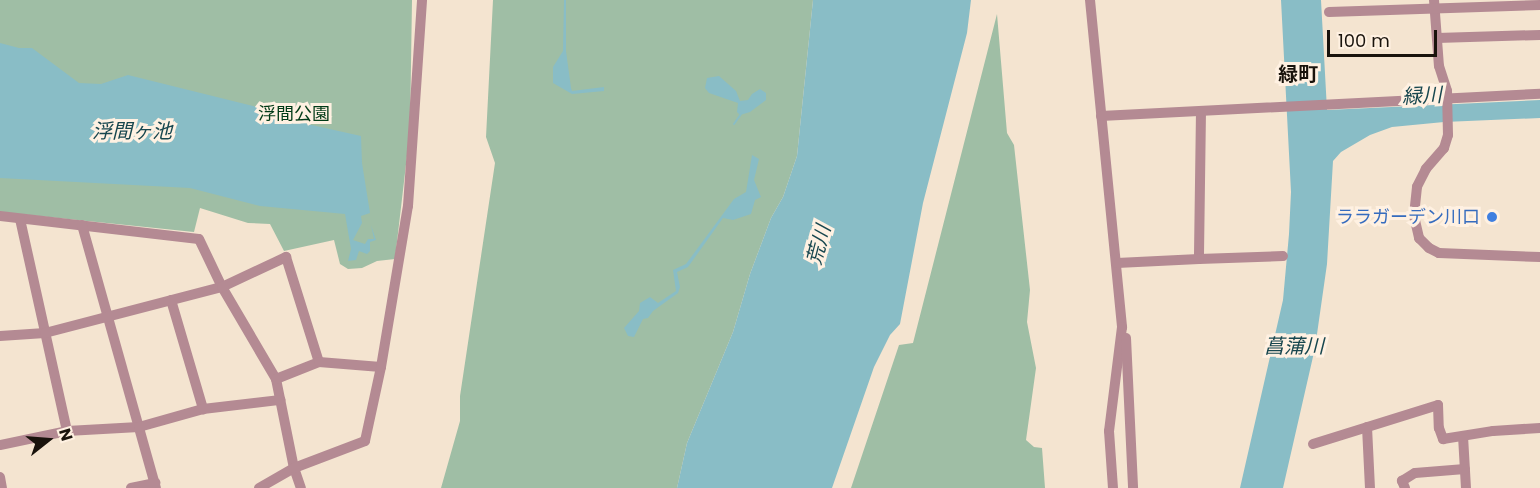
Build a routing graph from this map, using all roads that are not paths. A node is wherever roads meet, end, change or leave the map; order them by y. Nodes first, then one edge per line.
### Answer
1 (422, 0) edge
2 (1090, 0) edge
3 (1434, 4) edge
4 (1540, 5) edge
5 (1329, 12) dead end
6 (1540, 35) edge
7 (1437, 38) junction
8 (1540, 94) edge
9 (1447, 100) junction
10 (1201, 111) junction
11 (1101, 116) junction
12 (0, 216) edge
13 (20, 219) junction
14 (82, 225) junction
15 (1283, 256) dead end
16 (1540, 257) edge
17 (1199, 259) junction
18 (1117, 263) junction
19 (222, 287) junction
20 (171, 300) junction
21 (108, 317) junction
22 (1122, 327) junction
23 (45, 333) junction
24 (0, 336) edge
25 (319, 362) junction
26 (381, 367) junction
27 (276, 379) junction
28 (280, 400) junction
29 (203, 409) junction
30 (139, 427) junction
31 (1367, 427) junction
32 (1540, 428) edge
33 (67, 431) junction
34 (1463, 436) junction
35 (1313, 444) dead end
36 (0, 445) edge
37 (294, 468) junction
38 (1465, 469) junction
39 (0, 477) edge
40 (156, 485) edge
41 (2, 488) edge
42 (130, 488) edge
43 (259, 488) edge
44 (302, 488) edge
45 (1113, 488) edge
46 (1133, 488) edge
47 (1370, 488) edge
48 (1405, 488) edge
49 (1466, 488) edge

1 - 26 street
2 - 11 street
3 - 4 street
3 - 5 street
3 - 7 street
6 - 7 street
7 - 9 street
8 - 9 street
9 - 10 street
9 - 16 street
10 - 11 street
10 - 17 street
11 - 18 street
12 - 13 street
13 - 14 street
13 - 23 street
14 - 19 street
14 - 21 street
15 - 17 street
17 - 18 street
18 - 22 street
19 - 20 street
19 - 25 street
19 - 27 street
20 - 21 street
20 - 29 street
21 - 23 street
21 - 30 street
22 - 45 street
22 - 46 street
23 - 24 street
23 - 33 street
25 - 26 street
25 - 27 street
26 - 37 street
27 - 28 street
28 - 29 street
28 - 37 street
29 - 30 street
30 - 33 street
30 - 40 street
31 - 34 street
31 - 35 street
31 - 47 street
32 - 34 street
33 - 36 street
34 - 38 street
37 - 43 street
37 - 44 street
38 - 48 street
38 - 49 street
39 - 41 street
40 - 42 street

